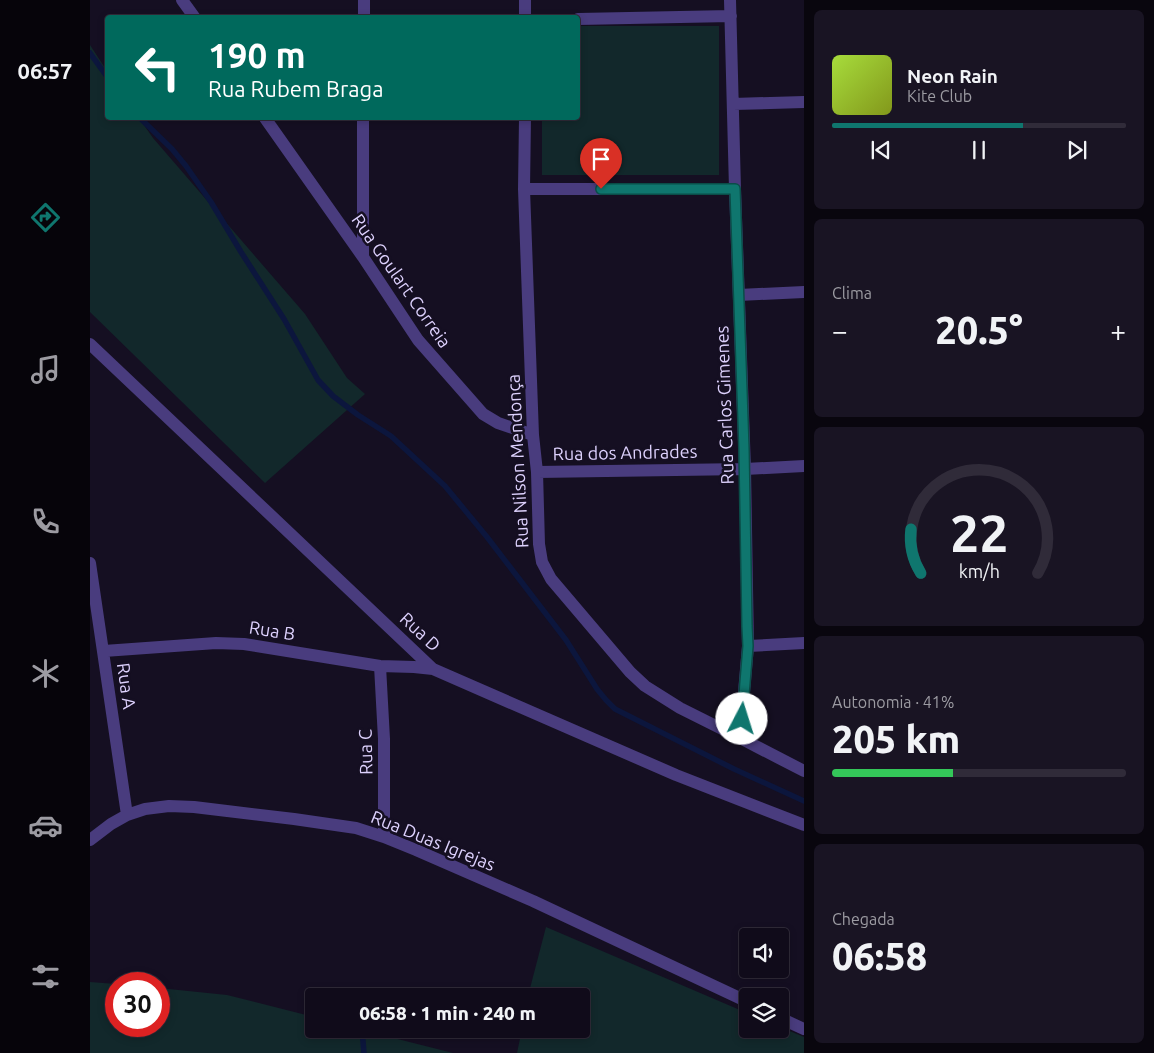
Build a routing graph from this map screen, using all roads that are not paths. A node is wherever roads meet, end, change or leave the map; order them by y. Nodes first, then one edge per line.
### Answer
1 (182, 0) edge
2 (364, 0) edge
3 (525, 0) edge
4 (730, 0) edge
5 (193, 15) edge
6 (364, 15) edge
7 (525, 15) edge
8 (731, 16) junction
9 (580, 19) edge
10 (804, 102) edge
11 (733, 104) junction
12 (266, 120) edge
13 (363, 120) edge
14 (525, 120) edge
15 (524, 189) junction
16 (735, 189) junction
17 (362, 257) junction
18 (804, 292) edge
19 (739, 295) junction
20 (90, 344) edge
21 (533, 434) junction
22 (804, 466) edge
23 (744, 468) junction
24 (537, 472) junction
25 (90, 562) edge
26 (804, 643) edge
27 (748, 646) junction
28 (104, 651) junction
29 (380, 666) junction
30 (434, 669) junction
31 (740, 738) junction
32 (804, 772) edge
33 (128, 814) junction
34 (804, 825) edge
35 (384, 837) junction
36 (90, 840) edge
37 (739, 998) edge
38 (789, 1022) edge
39 (804, 1029) edge

1 - 5 street
2 - 6 street
3 - 7 street
4 - 8 street, Rua Carlos Gimenes
8 - 9 street
8 - 11 street, Rua Carlos Gimenes
10 - 11 street
11 - 16 street, Rua Carlos Gimenes
12 - 17 street, Rua Goulart Correia
13 - 17 street
14 - 15 street, Rua Nilson Mendonça
15 - 16 street
15 - 21 street, Rua Nilson Mendonça
16 - 19 street, Rua Carlos Gimenes
17 - 21 street, Rua Goulart Correia
18 - 19 street
19 - 23 street, Rua Carlos Gimenes
20 - 30 street, Rua D
21 - 24 street, Rua Nilson Mendonça
22 - 23 street, Rua dos Andrades
23 - 24 street, Rua dos Andrades
23 - 27 street, Rua Carlos Gimenes
24 - 31 street, Rua Nilson Mendonça
25 - 28 street, Rua A
26 - 27 street
27 - 31 street, Rua Carlos Gimenes
28 - 29 street, Rua B
28 - 33 street, Rua A
29 - 30 street, Rua B
29 - 35 street, Rua C
30 - 34 street, Rua D
31 - 32 street
33 - 35 street, Rua Duas Igrejas
33 - 36 street, Rua Duas Igrejas
35 - 37 street, Rua Duas Igrejas
38 - 39 street

